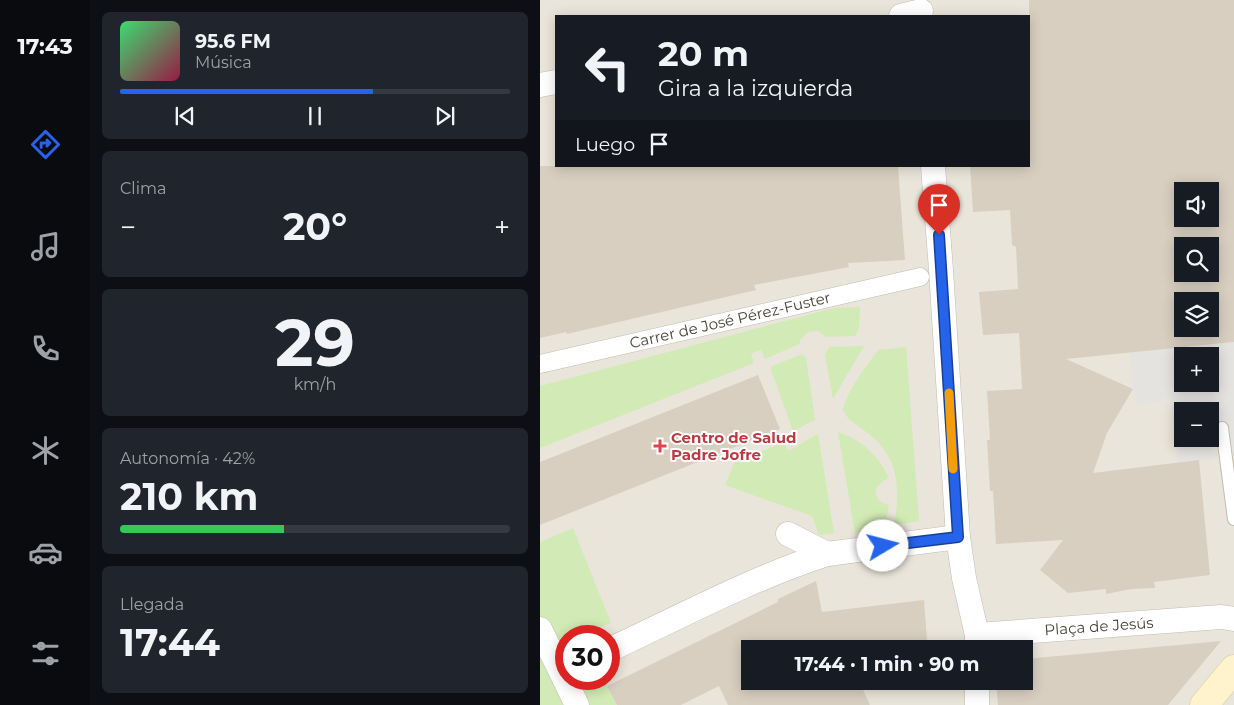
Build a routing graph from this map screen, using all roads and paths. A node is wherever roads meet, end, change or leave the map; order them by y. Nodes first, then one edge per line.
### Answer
1 (555, 82) edge
2 (540, 85) edge
3 (933, 167) edge
4 (920, 277) dead end
5 (540, 364) edge
6 (1222, 428) dead end
7 (1234, 519) edge
8 (788, 534) dead end
9 (958, 537) junction
10 (827, 554) junction
11 (1234, 619) edge
12 (540, 629) edge
13 (977, 640) edge
14 (997, 640) edge
15 (620, 645) edge
16 (555, 655) edge
17 (1234, 669) edge
18 (571, 690) edge
19 (976, 690) edge
20 (577, 705) edge
21 (977, 705) edge
22 (1204, 705) edge

1 - 2 street
3 - 9 street
4 - 5 street, Carrer de José Pérez-Fuster
6 - 7 lane
8 - 10 street
9 - 10 street
9 - 13 street
10 - 15 street
11 - 14 street, Plaça de Jesús
12 - 16 street
17 - 22 main road
18 - 20 street
19 - 21 street

